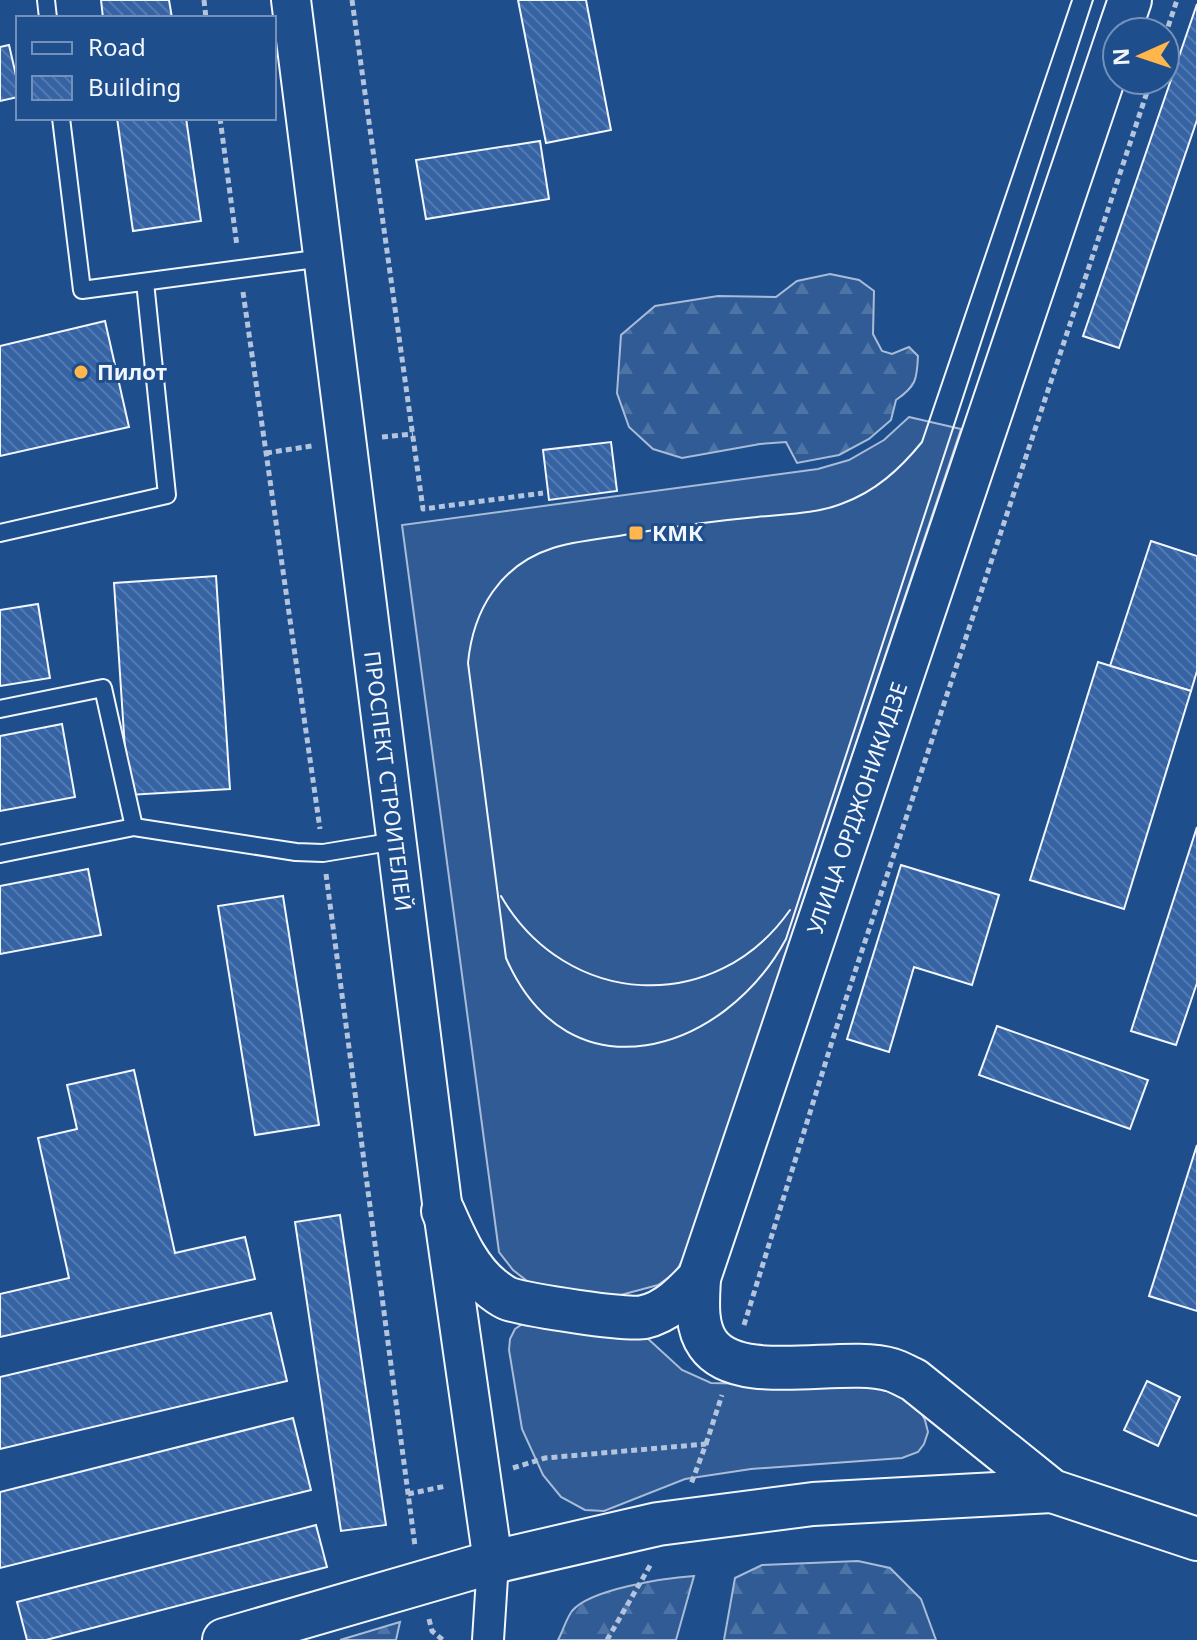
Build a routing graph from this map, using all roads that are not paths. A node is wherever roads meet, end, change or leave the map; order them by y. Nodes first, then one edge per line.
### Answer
1 (291, 0) edge
2 (1101, 85) edge
3 (61, 120) edge
4 (323, 258) junction
5 (145, 282) junction
6 (0, 533) edge
7 (0, 709) edge
8 (134, 827) junction
9 (396, 841) junction
10 (0, 854) edge
11 (443, 1211) junction
12 (699, 1278) junction
13 (1052, 1491) junction
14 (1197, 1539) edge
15 (493, 1562) junction
16 (224, 1640) edge
17 (488, 1640) edge

1 - 4 street, ПРОСПЕКТ СТРОИТЕЛЕЙ
2 - 12 main road, УЛИЦА ОРДЖОНИКИДЗЕ
3 - 5 lane
4 - 5 lane
4 - 9 street, ПРОСПЕКТ СТРОИТЕЛЕЙ
5 - 6 lane
7 - 8 lane
8 - 9 lane
8 - 10 lane
9 - 11 street, ПРОСПЕКТ СТРОИТЕЛЕЙ
11 - 12 main road, УЛИЦА ОРДЖОНИКИДЗЕ
11 - 15 street, ПРОСПЕКТ СТРОИТЕЛЕЙ
12 - 13 main road
13 - 14 main road
13 - 15 main road
15 - 16 main road
15 - 17 street

